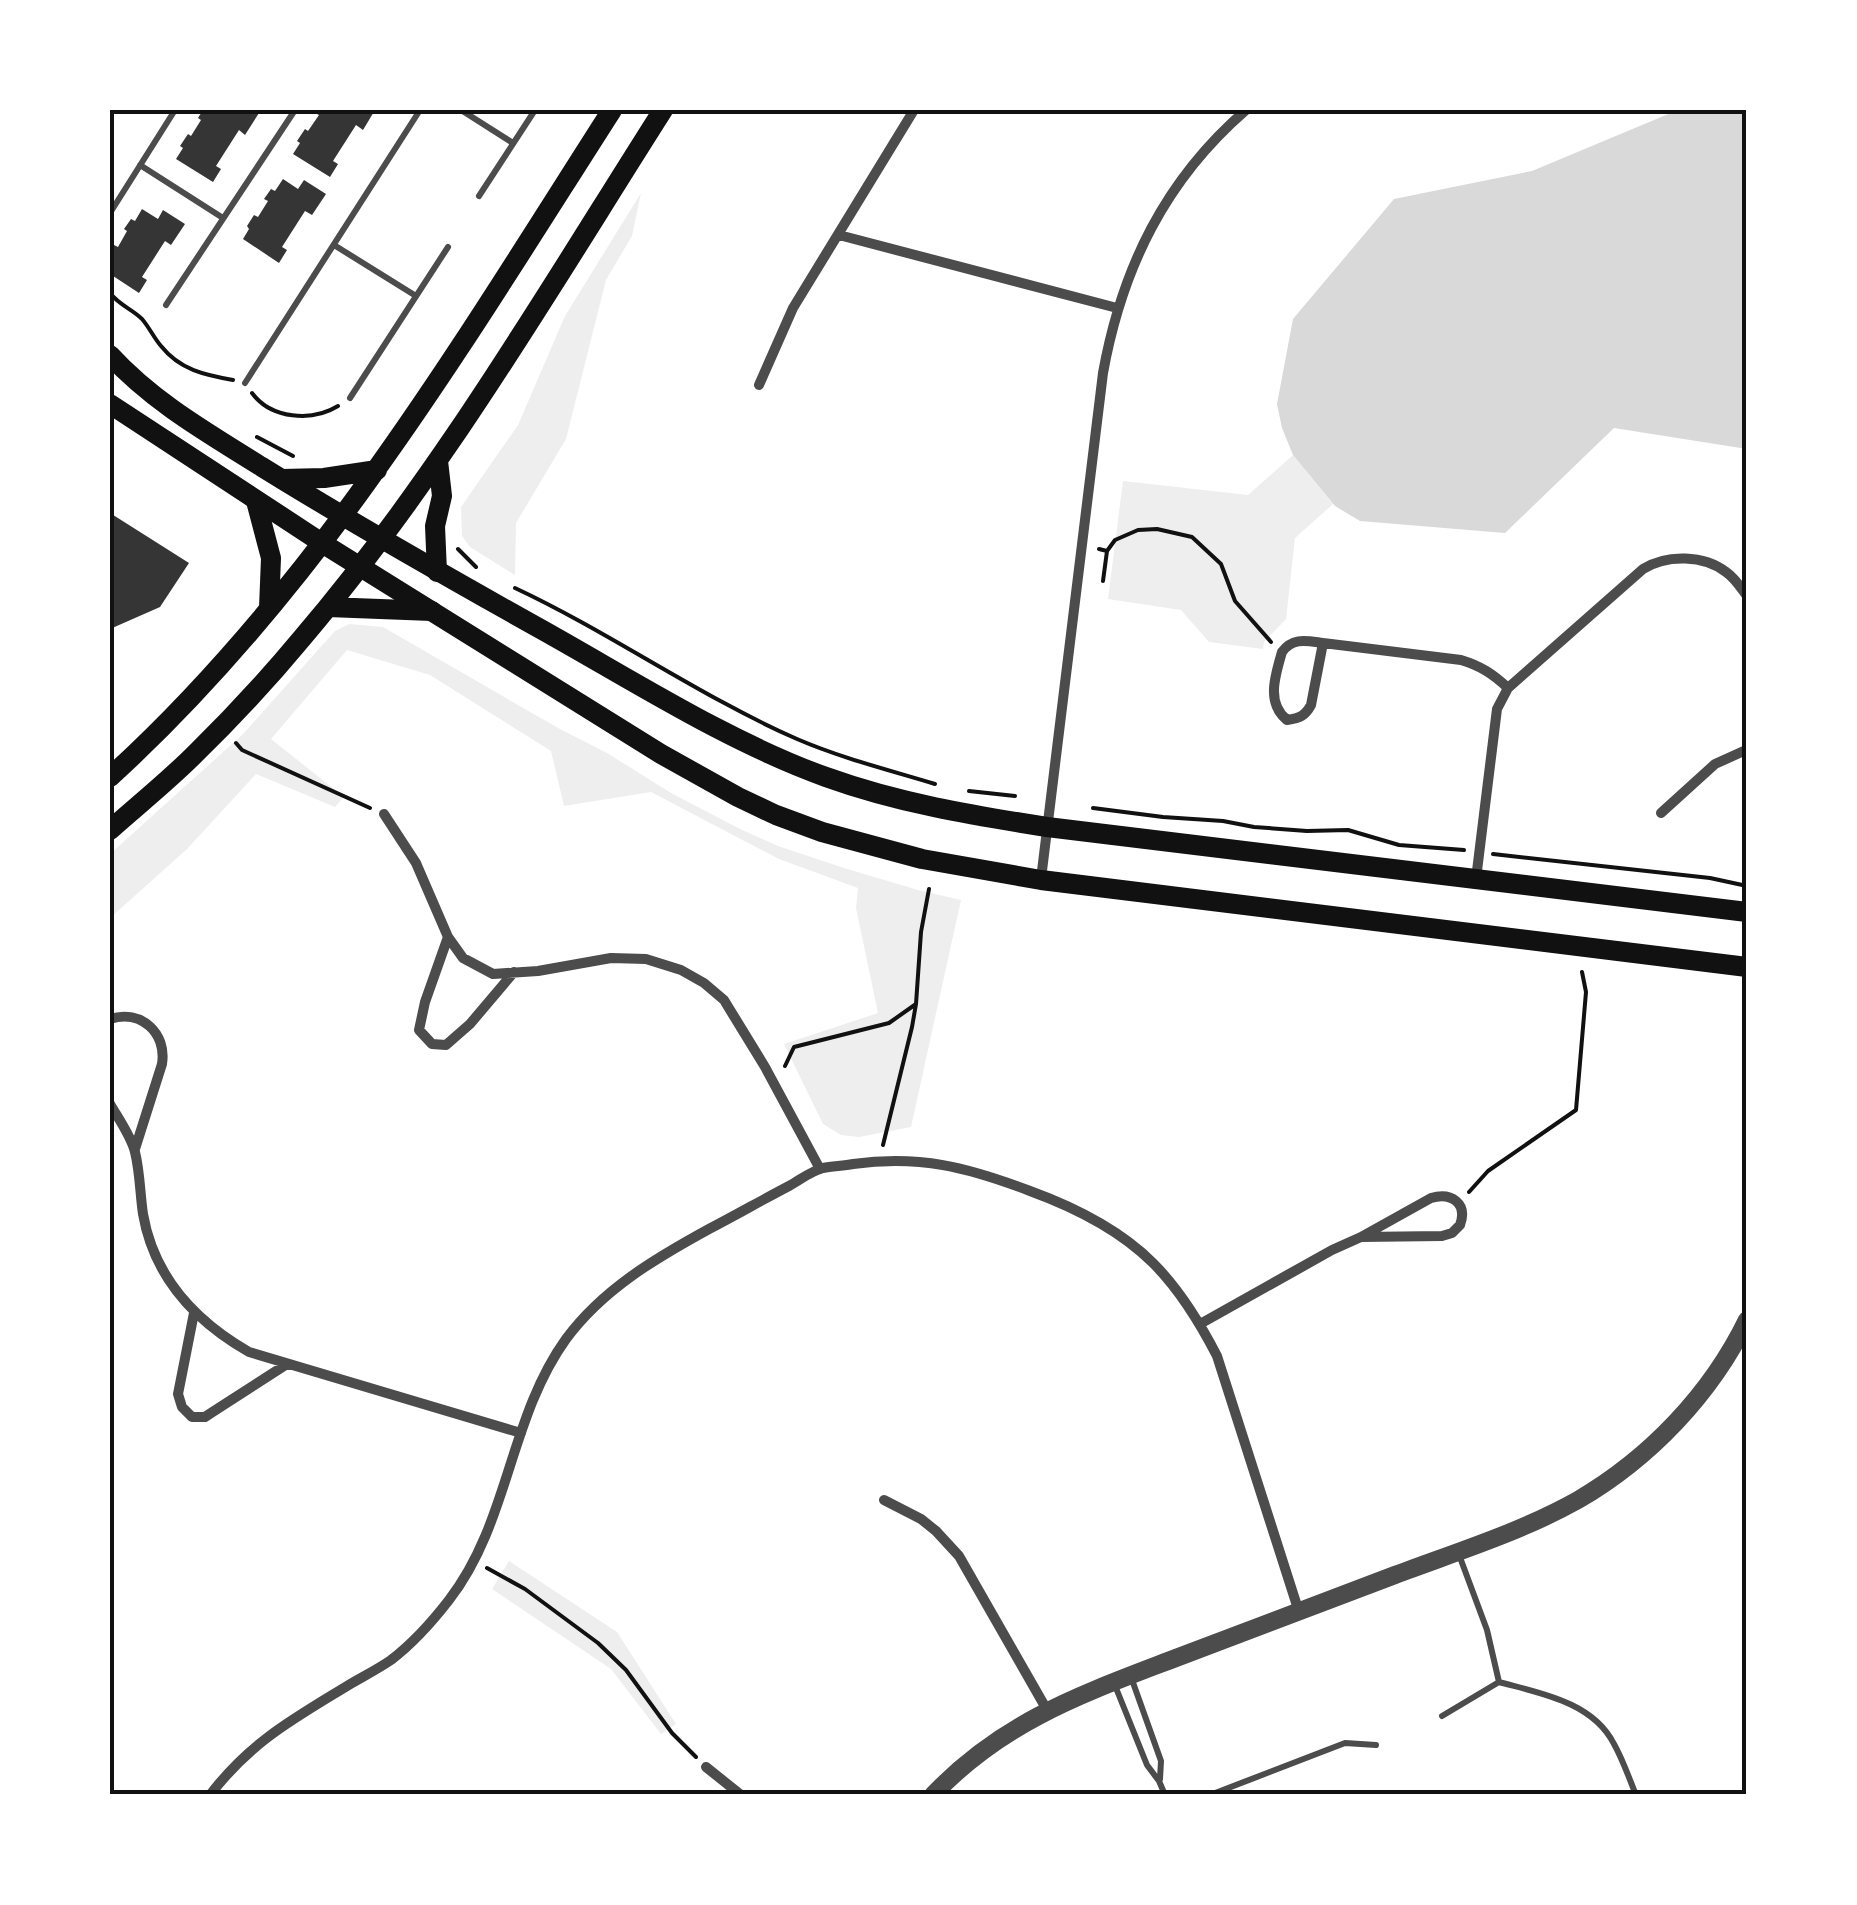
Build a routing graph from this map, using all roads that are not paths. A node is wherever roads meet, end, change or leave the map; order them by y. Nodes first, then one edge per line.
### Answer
1 (175, 110) edge
2 (295, 110) edge
3 (420, 110) edge
4 (461, 110) edge
5 (535, 110) edge
6 (612, 110) edge
7 (664, 110) edge
8 (914, 110) edge
9 (1246, 110) edge
10 (513, 143) junction
11 (140, 166) junction
12 (479, 196) dead end
13 (110, 213) edge
14 (223, 218) junction
15 (839, 235) junction
16 (334, 245) junction
17 (448, 247) dead end
18 (416, 296) junction
19 (166, 305) dead end
20 (1117, 308) junction
21 (110, 355) edge
22 (245, 382) road end
23 (759, 385) dead end
24 (350, 398) road end
25 (110, 404) edge
26 (438, 461) junction
27 (378, 470) junction
28 (282, 479) junction
29 (256, 501) junction
30 (343, 517) junction
31 (381, 539) junction
32 (322, 543) junction
33 (359, 567) junction
34 (437, 572) junction
35 (1747, 596) edge
36 (328, 607) junction
37 (269, 608) junction
38 (432, 612) junction
39 (1323, 643) junction
40 (1508, 688) junction
41 (1747, 750) edge
42 (110, 777) edge
43 (1661, 813) dead end
44 (384, 814) road end
45 (1047, 827) junction
46 (110, 830) edge
47 (1476, 879) junction
48 (1041, 880) junction
49 (1747, 912) edge
50 (448, 937) junction
51 (1747, 967) edge
52 (514, 972) junction
53 (110, 1019) edge
54 (110, 1104) edge
55 (135, 1150) junction
56 (820, 1169) junction
57 (1361, 1237) junction
58 (194, 1314) junction
59 (1747, 1320) edge
60 (1200, 1324) junction
61 (1742, 1343) edge
62 (286, 1364) junction
63 (520, 1434) junction
64 (884, 1500) dead end
65 (1458, 1551) junction
66 (1299, 1612) junction
67 (1122, 1679) junction
68 (1499, 1682) junction
69 (1047, 1710) junction
70 (1442, 1716) dead end
71 (1376, 1745) dead end
72 (706, 1767) road end
73 (1160, 1781) junction
74 (210, 1795) edge
75 (741, 1795) edge
76 (933, 1795) edge
77 (1165, 1795) edge
78 (1210, 1795) edge
79 (1636, 1795) edge

1 - 11 lane
2 - 14 lane
3 - 16 lane
4 - 10 lane
5 - 10 lane
6 - 27 main road
7 - 26 main road
8 - 15 street
9 - 20 street
10 - 12 lane
11 - 13 lane
11 - 14 lane
14 - 19 lane
15 - 20 street
15 - 23 street
16 - 18 lane
16 - 22 lane
17 - 18 lane
18 - 24 lane
20 - 45 street
21 - 28 main road
25 - 29 main road
26 - 31 main road
26 - 34 main road
27 - 28 main road
27 - 30 main road
28 - 30 main road
29 - 32 main road
29 - 37 main road
30 - 31 main road
30 - 32 main road
31 - 33 main road
31 - 34 main road
32 - 33 main road
32 - 37 main road
33 - 36 main road
33 - 38 main road
34 - 45 main road
35 - 40 street
36 - 38 main road
36 - 46 main road
37 - 42 main road
38 - 48 main road
39 - 39 street
39 - 40 street
40 - 47 street
41 - 43 street
44 - 50 street
45 - 47 main road
45 - 48 street
47 - 49 main road
48 - 51 main road
50 - 52 street
50 - 52 street
52 - 56 street
53 - 55 street
54 - 55 street
55 - 58 street
56 - 60 street
56 - 63 street
57 - 57 street
57 - 60 street
58 - 62 street
58 - 62 street
59 - 61 street
60 - 66 street
61 - 65 street
62 - 63 street
63 - 74 street
64 - 69 street
65 - 66 street
65 - 68 lane
66 - 67 street
67 - 69 street
67 - 73 lane
67 - 73 lane
68 - 70 lane
68 - 79 lane
69 - 76 street
71 - 78 lane
72 - 75 street
73 - 77 lane

